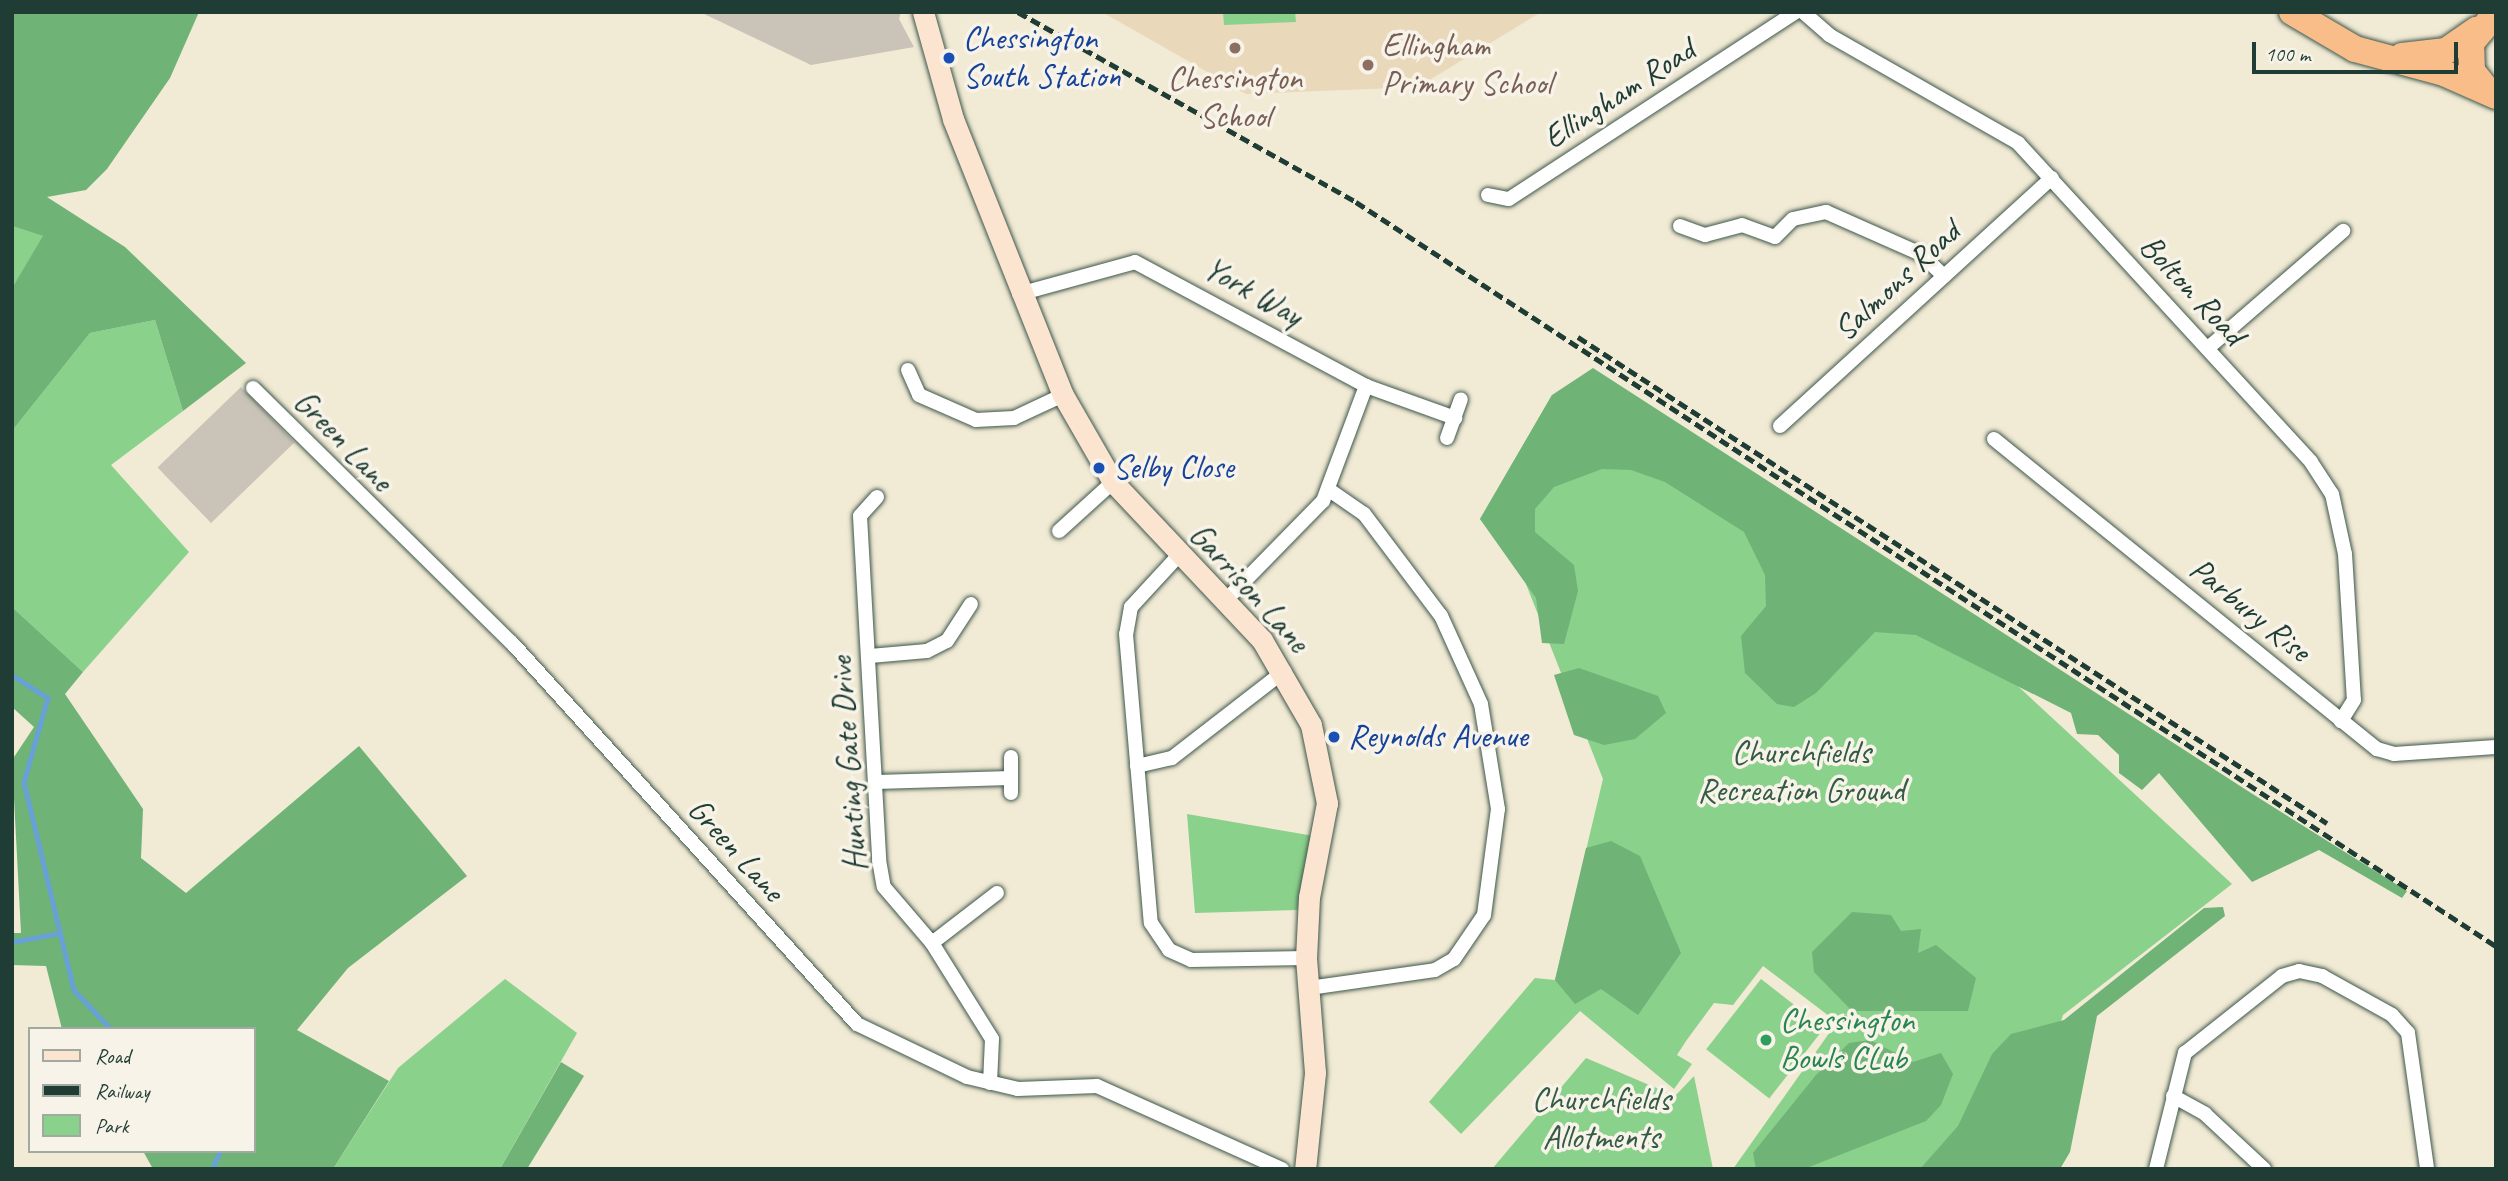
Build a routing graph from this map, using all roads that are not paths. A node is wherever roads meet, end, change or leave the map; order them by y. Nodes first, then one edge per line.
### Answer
1 (923, 12) edge
2 (1796, 12) edge
3 (1803, 12) edge
4 (2292, 12) edge
5 (2486, 19) edge
6 (2379, 56) junction
7 (2492, 97) edge
8 (2052, 178) junction
9 (1488, 195) dead end
10 (1680, 226) dead end
11 (2343, 231) dead end
12 (1944, 276) junction
13 (1019, 294) junction
14 (2208, 348) junction
15 (908, 370) dead end
16 (1366, 386) junction
17 (253, 388) dead end
18 (1063, 395) junction
19 (1461, 399) dead end
20 (1455, 418) junction
21 (1780, 426) dead end
22 (1447, 438) dead end
23 (1994, 439) dead end
24 (1113, 482) junction
25 (1328, 489) junction
26 (877, 497) dead end
27 (1059, 531) dead end
28 (1179, 555) junction
29 (1225, 601) junction
30 (971, 604) dead end
31 (870, 656) junction
32 (1284, 671) junction
33 (2341, 721) junction
34 (2496, 747) edge
35 (1011, 757) dead end
36 (1137, 766) junction
37 (1011, 778) junction
38 (876, 782) junction
39 (1011, 793) dead end
40 (997, 893) dead end
41 (932, 943) junction
42 (1306, 958) junction
43 (1309, 988) junction
44 (990, 1083) junction
45 (2173, 1096) junction
46 (1282, 1169) edge
47 (1304, 1169) edge
48 (2156, 1169) edge
49 (2264, 1169) edge
50 (2427, 1169) edge

1 - 13 street, Garrison Lane
2 - 9 street, Ellingham Road
3 - 8 street, Bolton Road
4 - 6 highway
5 - 6 highway
5 - 7 highway
6 - 7 highway
8 - 12 street, Salmons Road
8 - 14 street, Bolton Road
10 - 12 street
11 - 14 street
12 - 21 street, Salmons Road
13 - 16 street, York Way
13 - 18 street, Garrison Lane
14 - 33 street, Bolton Road
15 - 18 street
16 - 20 street, York Way
16 - 25 street
17 - 44 street, Green Lane
18 - 24 street, Garrison Lane
19 - 20 street
20 - 22 street
23 - 33 street, Parbury Rise
24 - 27 street
24 - 28 street, Garrison Lane
25 - 29 street
25 - 43 street
26 - 31 street, Hunting Gate Drive
28 - 29 street, Garrison Lane
28 - 36 street
29 - 32 street, Garrison Lane
30 - 31 street
31 - 38 street, Hunting Gate Drive
32 - 36 street
32 - 42 street, Garrison Lane
33 - 34 street, Parbury Rise
35 - 37 street
36 - 42 street
37 - 38 street
37 - 39 street
38 - 41 street, Hunting Gate Drive
40 - 41 street
41 - 44 street, Hunting Gate Drive
42 - 43 street, Garrison Lane
43 - 47 street, Garrison Lane
44 - 46 street, Green Lane
45 - 48 street
45 - 49 street
45 - 50 street

